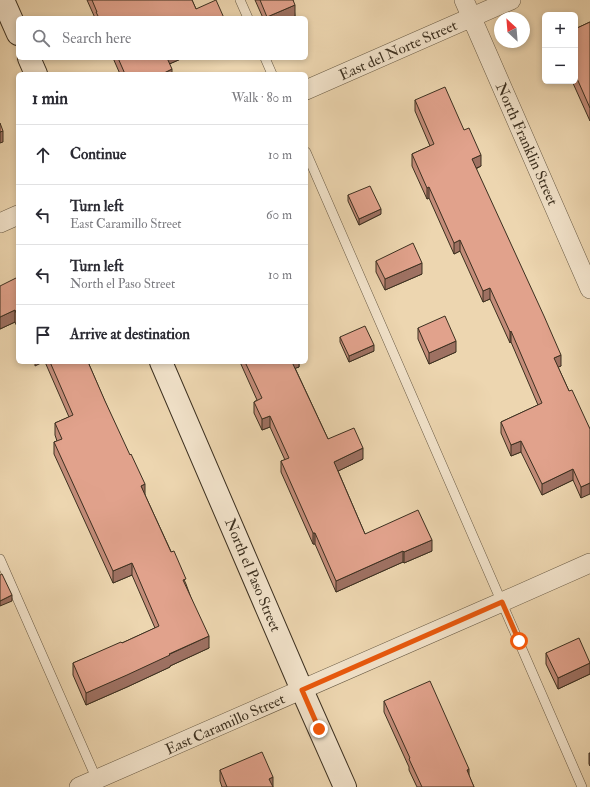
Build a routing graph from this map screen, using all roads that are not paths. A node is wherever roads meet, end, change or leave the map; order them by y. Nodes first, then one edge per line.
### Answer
1 (3, 0) edge
2 (240, 0) edge
3 (464, 0) edge
4 (511, 0) edge
5 (247, 16) edge
6 (471, 17) junction
7 (16, 29) edge
8 (29, 60) edge
9 (266, 60) edge
10 (35, 72) edge
11 (271, 72) edge
12 (308, 89) edge
13 (308, 157) edge
14 (16, 216) edge
15 (0, 223) edge
16 (590, 288) edge
17 (162, 364) edge
18 (0, 559) edge
19 (590, 563) edge
20 (502, 602) junction
21 (302, 690) junction
22 (99, 783) edge
23 (79, 787) edge
24 (345, 787) edge
25 (582, 787) edge

1 - 7 street
2 - 5 lane
3 - 6 street, North Franklin Street
4 - 6 street, East del Norte Street
6 - 12 street, East del Norte Street
6 - 16 street, North Franklin Street
8 - 10 street
9 - 11 lane
13 - 20 lane
14 - 15 street
17 - 21 street, North el Paso Street
18 - 22 lane
19 - 20 street, East Caramillo Street
20 - 21 street, East Caramillo Street
20 - 25 lane
21 - 22 street, East Caramillo Street
21 - 24 street, North el Paso Street
22 - 23 street, East Caramillo Street

